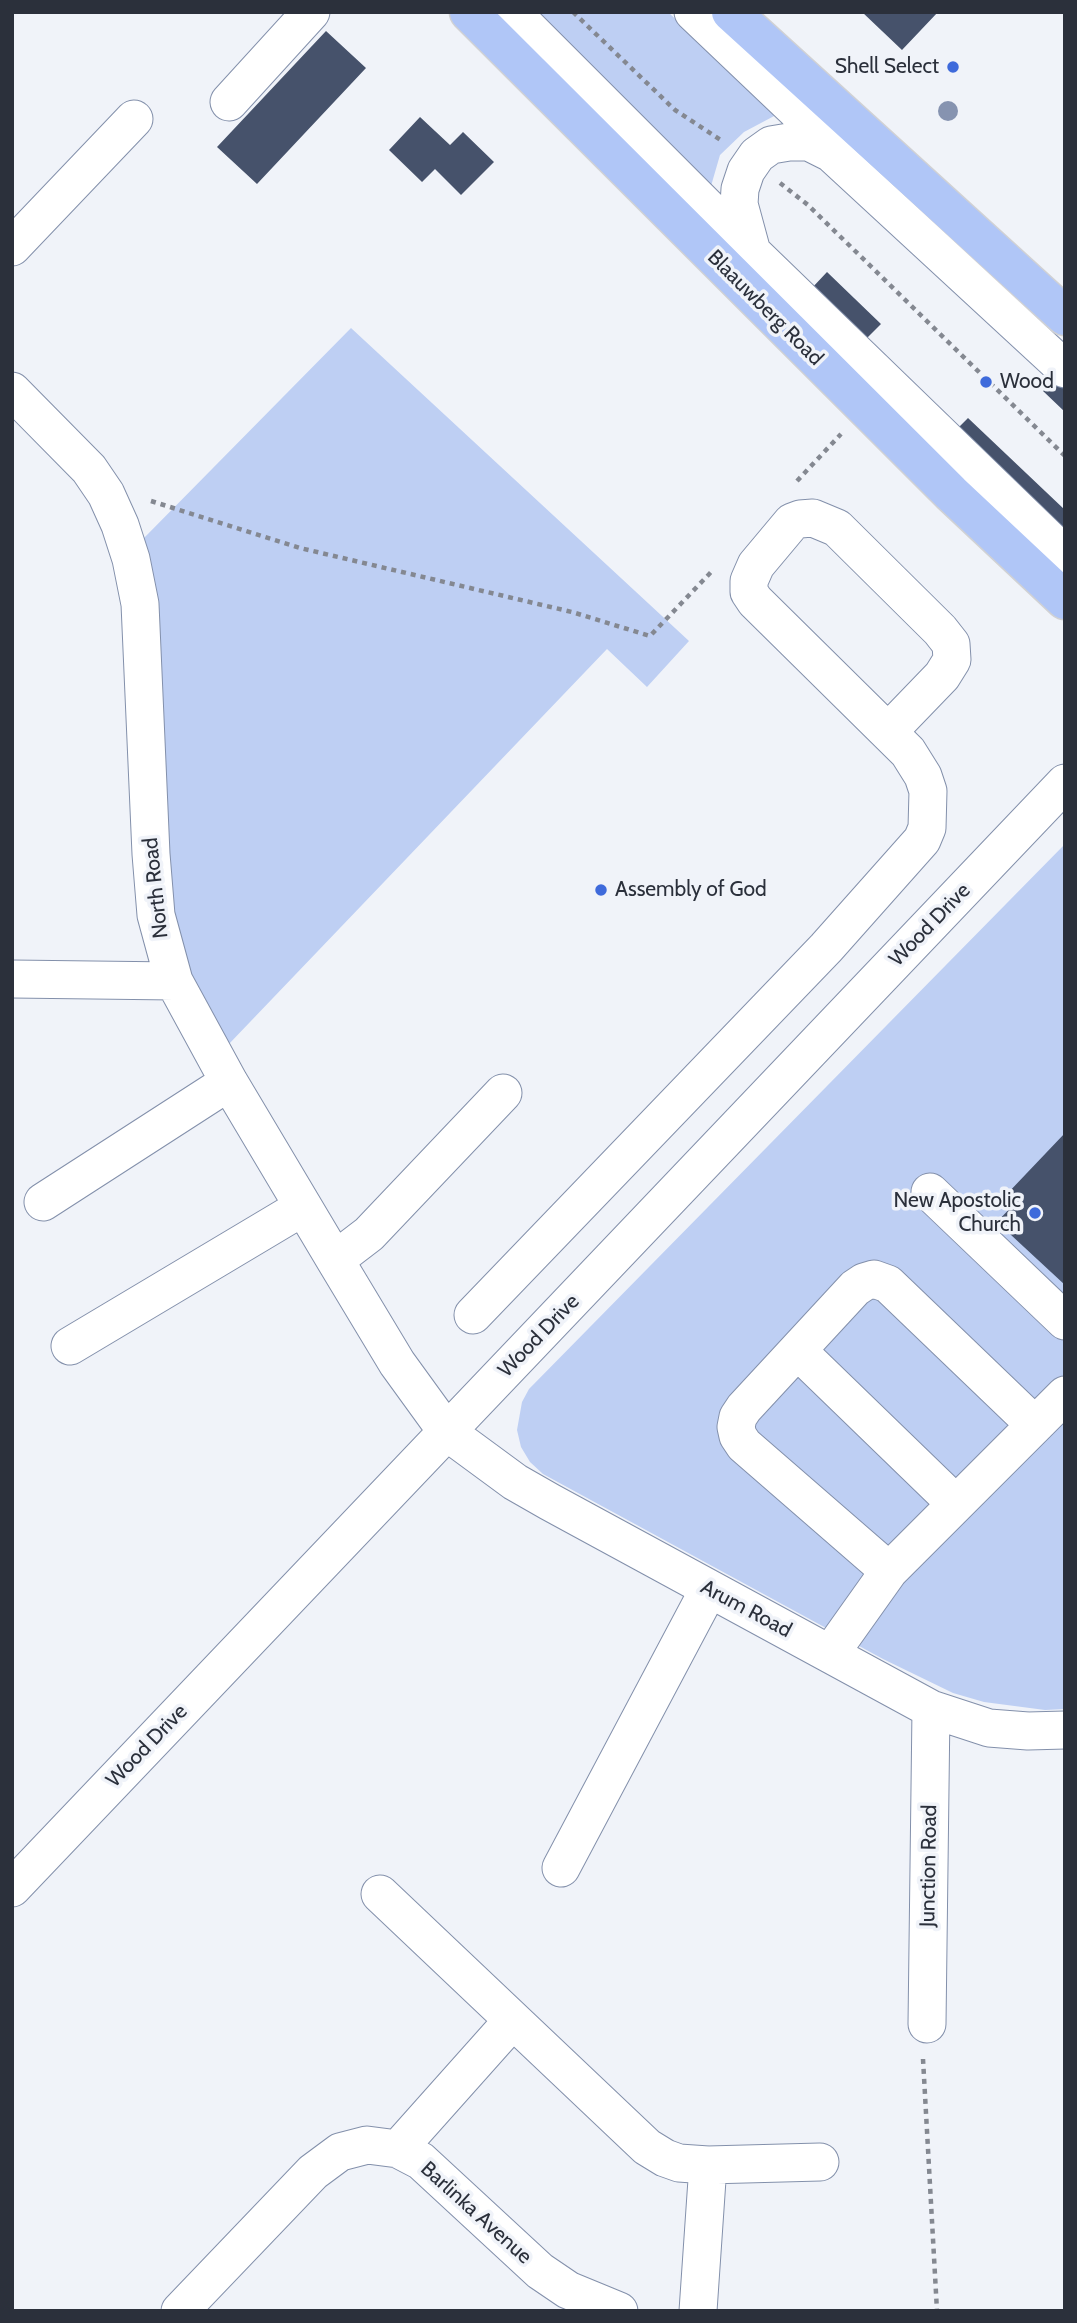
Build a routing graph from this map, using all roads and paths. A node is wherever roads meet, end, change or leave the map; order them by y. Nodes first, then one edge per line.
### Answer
1 (311, 12) edge
2 (469, 12) edge
3 (512, 12) edge
4 (573, 12) edge
5 (693, 12) edge
6 (731, 12) edge
7 (229, 102) dead end
8 (134, 119) dead end
9 (831, 153) junction
10 (750, 164) junction
11 (12, 247) edge
12 (752, 253) junction
13 (1065, 316) edge
14 (1065, 369) edge
15 (12, 391) edge
16 (1065, 456) edge
17 (120, 525) junction
18 (1065, 555) edge
19 (1065, 600) edge
20 (669, 616) dead end
21 (888, 732) junction
22 (1065, 783) edge
23 (12, 979) edge
24 (174, 981) junction
25 (229, 1082) junction
26 (696, 1083) junction
27 (503, 1093) dead end
28 (739, 1126) junction
29 (930, 1192) dead end
30 (43, 1202) dead end
31 (303, 1207) junction
32 (335, 1260) junction
33 (473, 1315) dead end
34 (1065, 1321) edge
35 (70, 1346) dead end
36 (798, 1351) junction
37 (1065, 1395) edge
38 (1035, 1425) junction
39 (447, 1432) junction
40 (957, 1504) junction
41 (889, 1571) junction
42 (709, 1590) junction
43 (830, 1654) junction
44 (931, 1709) junction
45 (1065, 1730) edge
46 (561, 1868) dead end
47 (12, 1888) edge
48 (380, 1894) dead end
49 (513, 2020) junction
50 (927, 2024) joint
51 (398, 2149) junction
52 (820, 2162) dead end
53 (708, 2165) junction
54 (180, 2311) edge
55 (620, 2311) edge
56 (698, 2311) edge
57 (937, 2311) edge

1 - 7 street
2 - 19 main road, Blaauwberg Road
3 - 12 street
4 - 10 path
5 - 9 street
6 - 13 main road
8 - 11 street
9 - 10 street
9 - 14 street
10 - 12 street
10 - 16 path
12 - 18 street
15 - 17 street, North Road
17 - 20 path
17 - 24 street, North Road
21 - 21 street
21 - 26 street
22 - 28 street, Wood Drive
23 - 24 street
24 - 25 street, North Road
25 - 30 street
25 - 31 street, North Road
26 - 28 street
26 - 33 street
27 - 32 street
28 - 39 street, Wood Drive
29 - 34 street
31 - 32 street, North Road
31 - 35 street
32 - 39 street, North Road
36 - 38 street
36 - 40 street
36 - 41 street
37 - 38 street
38 - 40 street
39 - 42 street, Arum Road
39 - 47 street, Wood Drive
40 - 41 street
41 - 43 street
42 - 43 street, Arum Road
42 - 46 street
43 - 44 street, Arum Road
44 - 45 street, Arum Road
44 - 50 street, Junction Road
48 - 49 street
49 - 51 street
49 - 53 street
50 - 57 path
51 - 54 street, Barlinka Avenue
51 - 55 street, Barlinka Avenue
52 - 53 street
53 - 56 street

